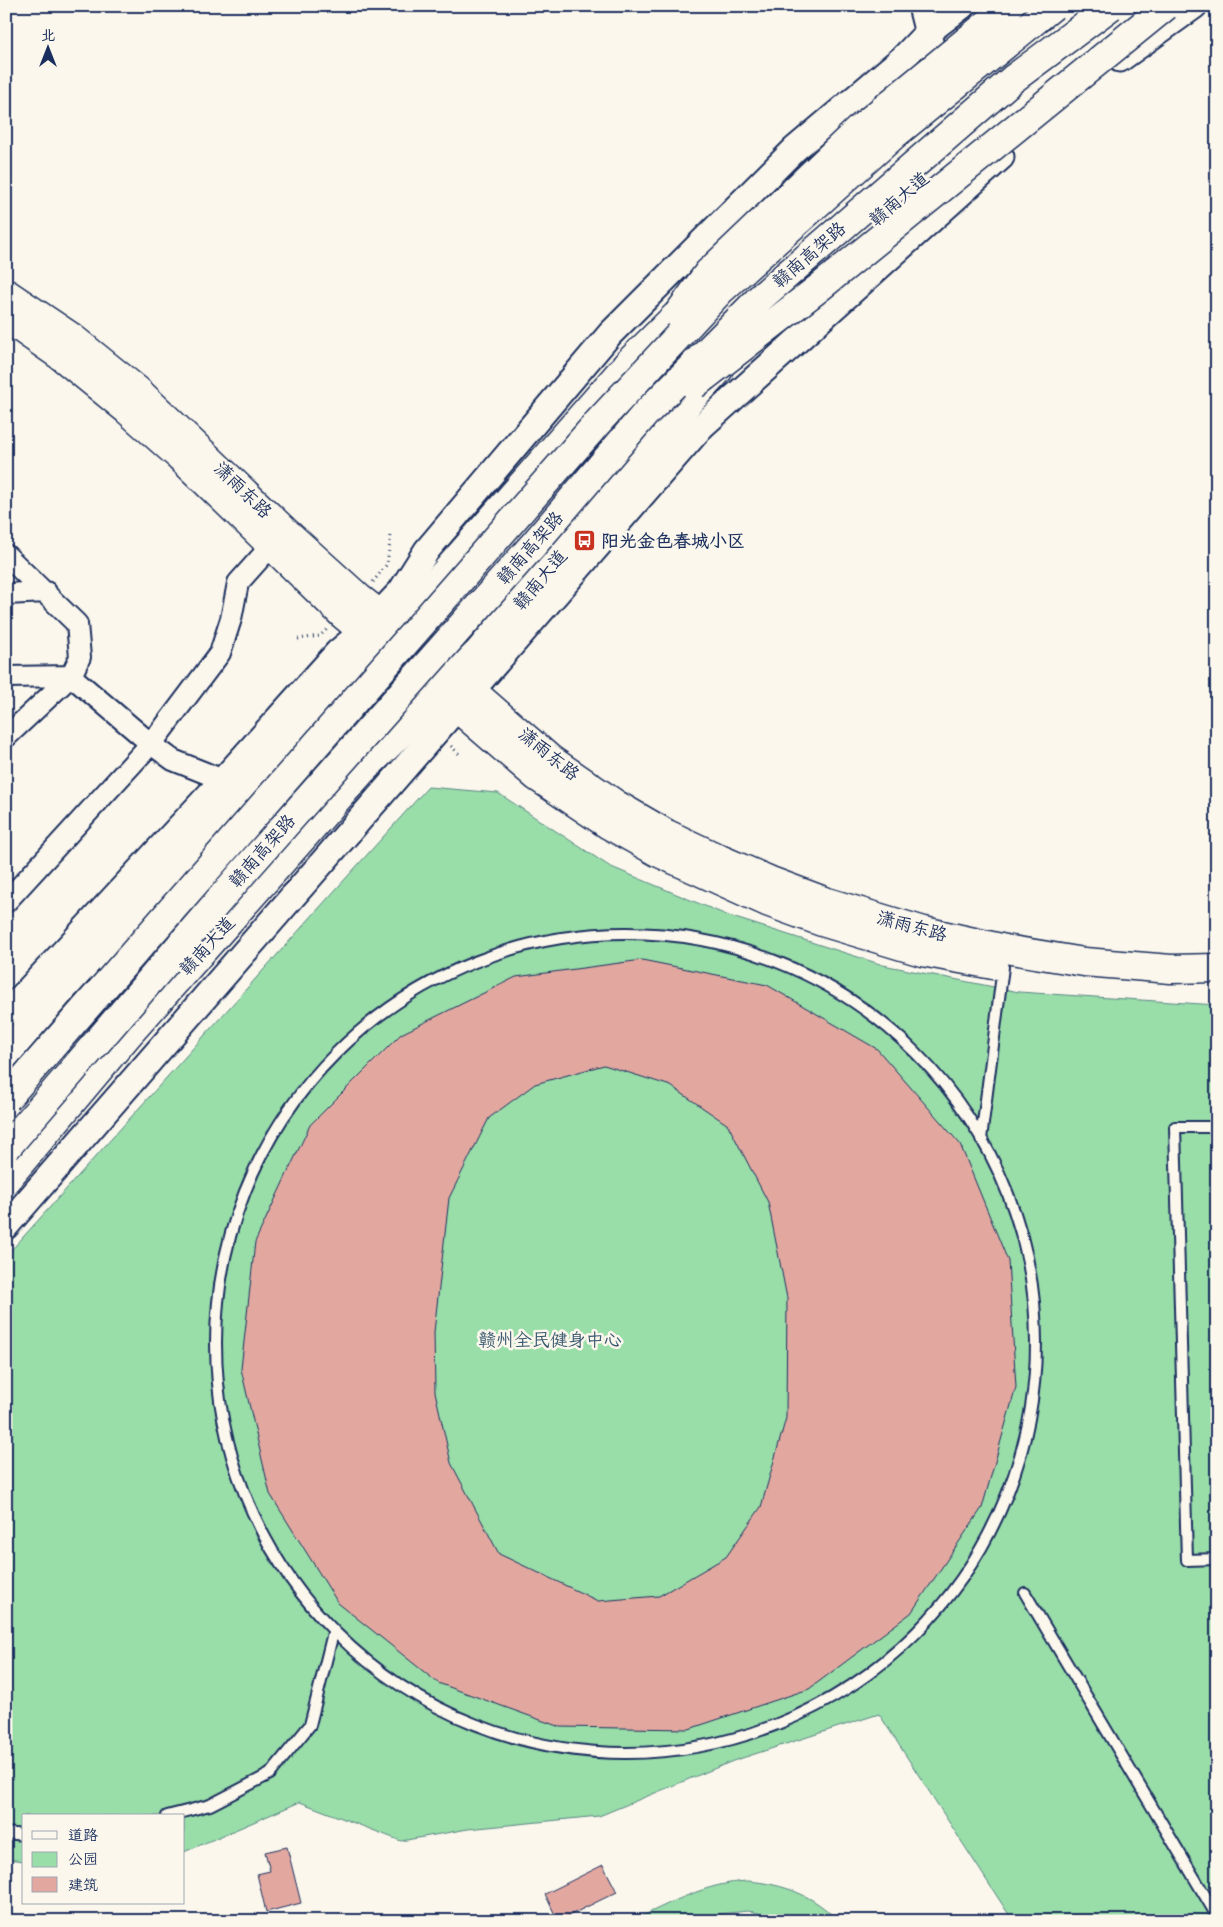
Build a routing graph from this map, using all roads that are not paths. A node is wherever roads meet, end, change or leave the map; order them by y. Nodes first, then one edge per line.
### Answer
1 (921, 6) edge
2 (962, 6) edge
3 (1009, 6) edge
4 (1023, 6) edge
5 (1053, 6) edge
6 (1111, 6) edge
7 (1140, 6) edge
8 (1166, 6) edge
9 (1194, 6) edge
10 (928, 32) junction
11 (937, 76) junction
12 (6, 293) edge
13 (6, 318) edge
14 (600, 420) junction
15 (624, 439) junction
16 (272, 546) junction
17 (6, 555) edge
18 (46, 592) junction
19 (6, 594) edge
20 (379, 630) junction
21 (71, 676) junction
22 (6, 678) edge
23 (456, 692) junction
24 (6, 737) edge
25 (151, 744) junction
26 (223, 780) junction
27 (6, 902) edge
28 (1003, 967) junction
29 (1217, 968) edge
30 (1217, 987) edge
31 (6, 1014) edge
32 (6, 1054) edge
33 (6, 1099) edge
34 (1217, 1127) edge
35 (981, 1139) junction
36 (6, 1148) edge
37 (6, 1180) edge
38 (6, 1226) edge
39 (1217, 1559) edge
40 (1025, 1593) dead end
41 (333, 1633) junction
42 (175, 1814) edge
43 (6, 1832) edge
44 (22, 1835) edge
45 (1217, 1916) edge

1 - 10 street
2 - 10 street
3 - 14 main road, bridge
4 - 11 main road
5 - 14 main road, 赣南高架路, bridge
6 - 15 main road, 赣南高架路, bridge
7 - 23 main road, 赣南大道
8 - 15 main road, bridge
9 - 23 street
10 - 11 street
10 - 20 street
11 - 20 main road
12 - 20 main road, 潇雨东路
13 - 16 main road, 潇雨东路
14 - 33 main road, 赣南高架路, bridge
15 - 36 main road, 赣南高架路, bridge
16 - 20 main road, 潇雨东路
16 - 25 street
17 - 18 street
18 - 19 street
18 - 21 street
20 - 23 main road, 潇雨东路
20 - 26 street
20 - 32 main road
21 - 22 street
21 - 24 street
21 - 25 street
23 - 28 main road, 潇雨东路
23 - 29 main road, 潇雨东路
23 - 37 main road, 赣南大道
23 - 38 street
25 - 26 street
25 - 27 street
26 - 31 street
28 - 30 main road, 潇雨东路
28 - 35 lane
34 - 39 lane
35 - 41 lane
35 - 41 lane
40 - 45 lane
41 - 42 lane
43 - 44 lane

